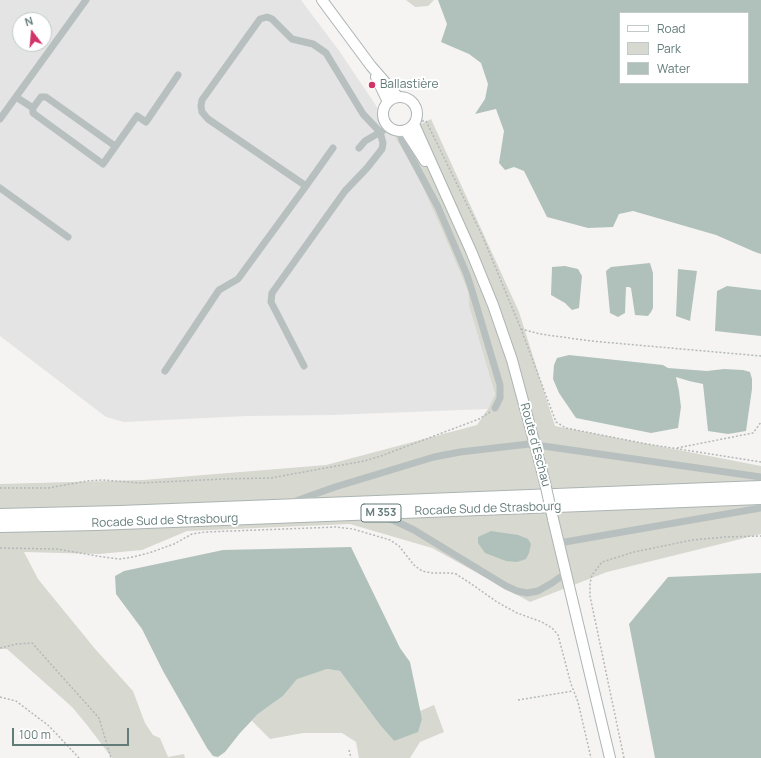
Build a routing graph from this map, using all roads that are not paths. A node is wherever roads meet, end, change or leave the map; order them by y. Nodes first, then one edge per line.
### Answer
1 (86, 0) edge
2 (322, 0) edge
3 (371, 66) junction
4 (178, 75) dead end
5 (16, 97) junction
6 (398, 97) junction
7 (388, 102) junction
8 (33, 108) junction
9 (0, 119) edge
10 (409, 126) junction
11 (389, 127) junction
12 (380, 132) junction
13 (115, 146) junction
14 (333, 148) dead end
15 (359, 148) dead end
16 (306, 186) junction
17 (0, 188) edge
18 (68, 237) dead end
19 (304, 366) dead end
20 (165, 371) dead end
21 (495, 408) road end
22 (536, 445) junction
23 (761, 477) edge
24 (761, 487) edge
25 (761, 498) edge
26 (283, 505) junction
27 (761, 508) edge
28 (356, 514) junction
29 (0, 515) edge
30 (0, 526) edge
31 (559, 543) junction
32 (566, 573) junction
33 (610, 758) edge

1 - 5 street
2 - 3 main road
3 - 6 main road
3 - 7 main road
4 - 13 street
5 - 8 street
5 - 9 street
6 - 7 main road
6 - 10 main road
7 - 11 main road
8 - 13 street
8 - 13 street
10 - 11 main road
10 - 21 street
10 - 22 main road, Route d'Eschau
11 - 12 street
12 - 15 street
12 - 16 street
12 - 19 street
14 - 16 street
16 - 20 street
17 - 18 street
22 - 23 street
22 - 26 street
22 - 31 main road, Route d'Eschau, bridge
24 - 26 highway, Rocade Sud de Strasbourg / M 353
25 - 28 highway, Rocade Sud de Strasbourg / M 353
26 - 29 highway, Rocade Sud de Strasbourg / M 353
27 - 31 street
28 - 30 highway, Rocade Sud de Strasbourg / M 353
28 - 32 street
31 - 32 main road, Route d'Eschau
32 - 33 main road, Route d'Eschau

